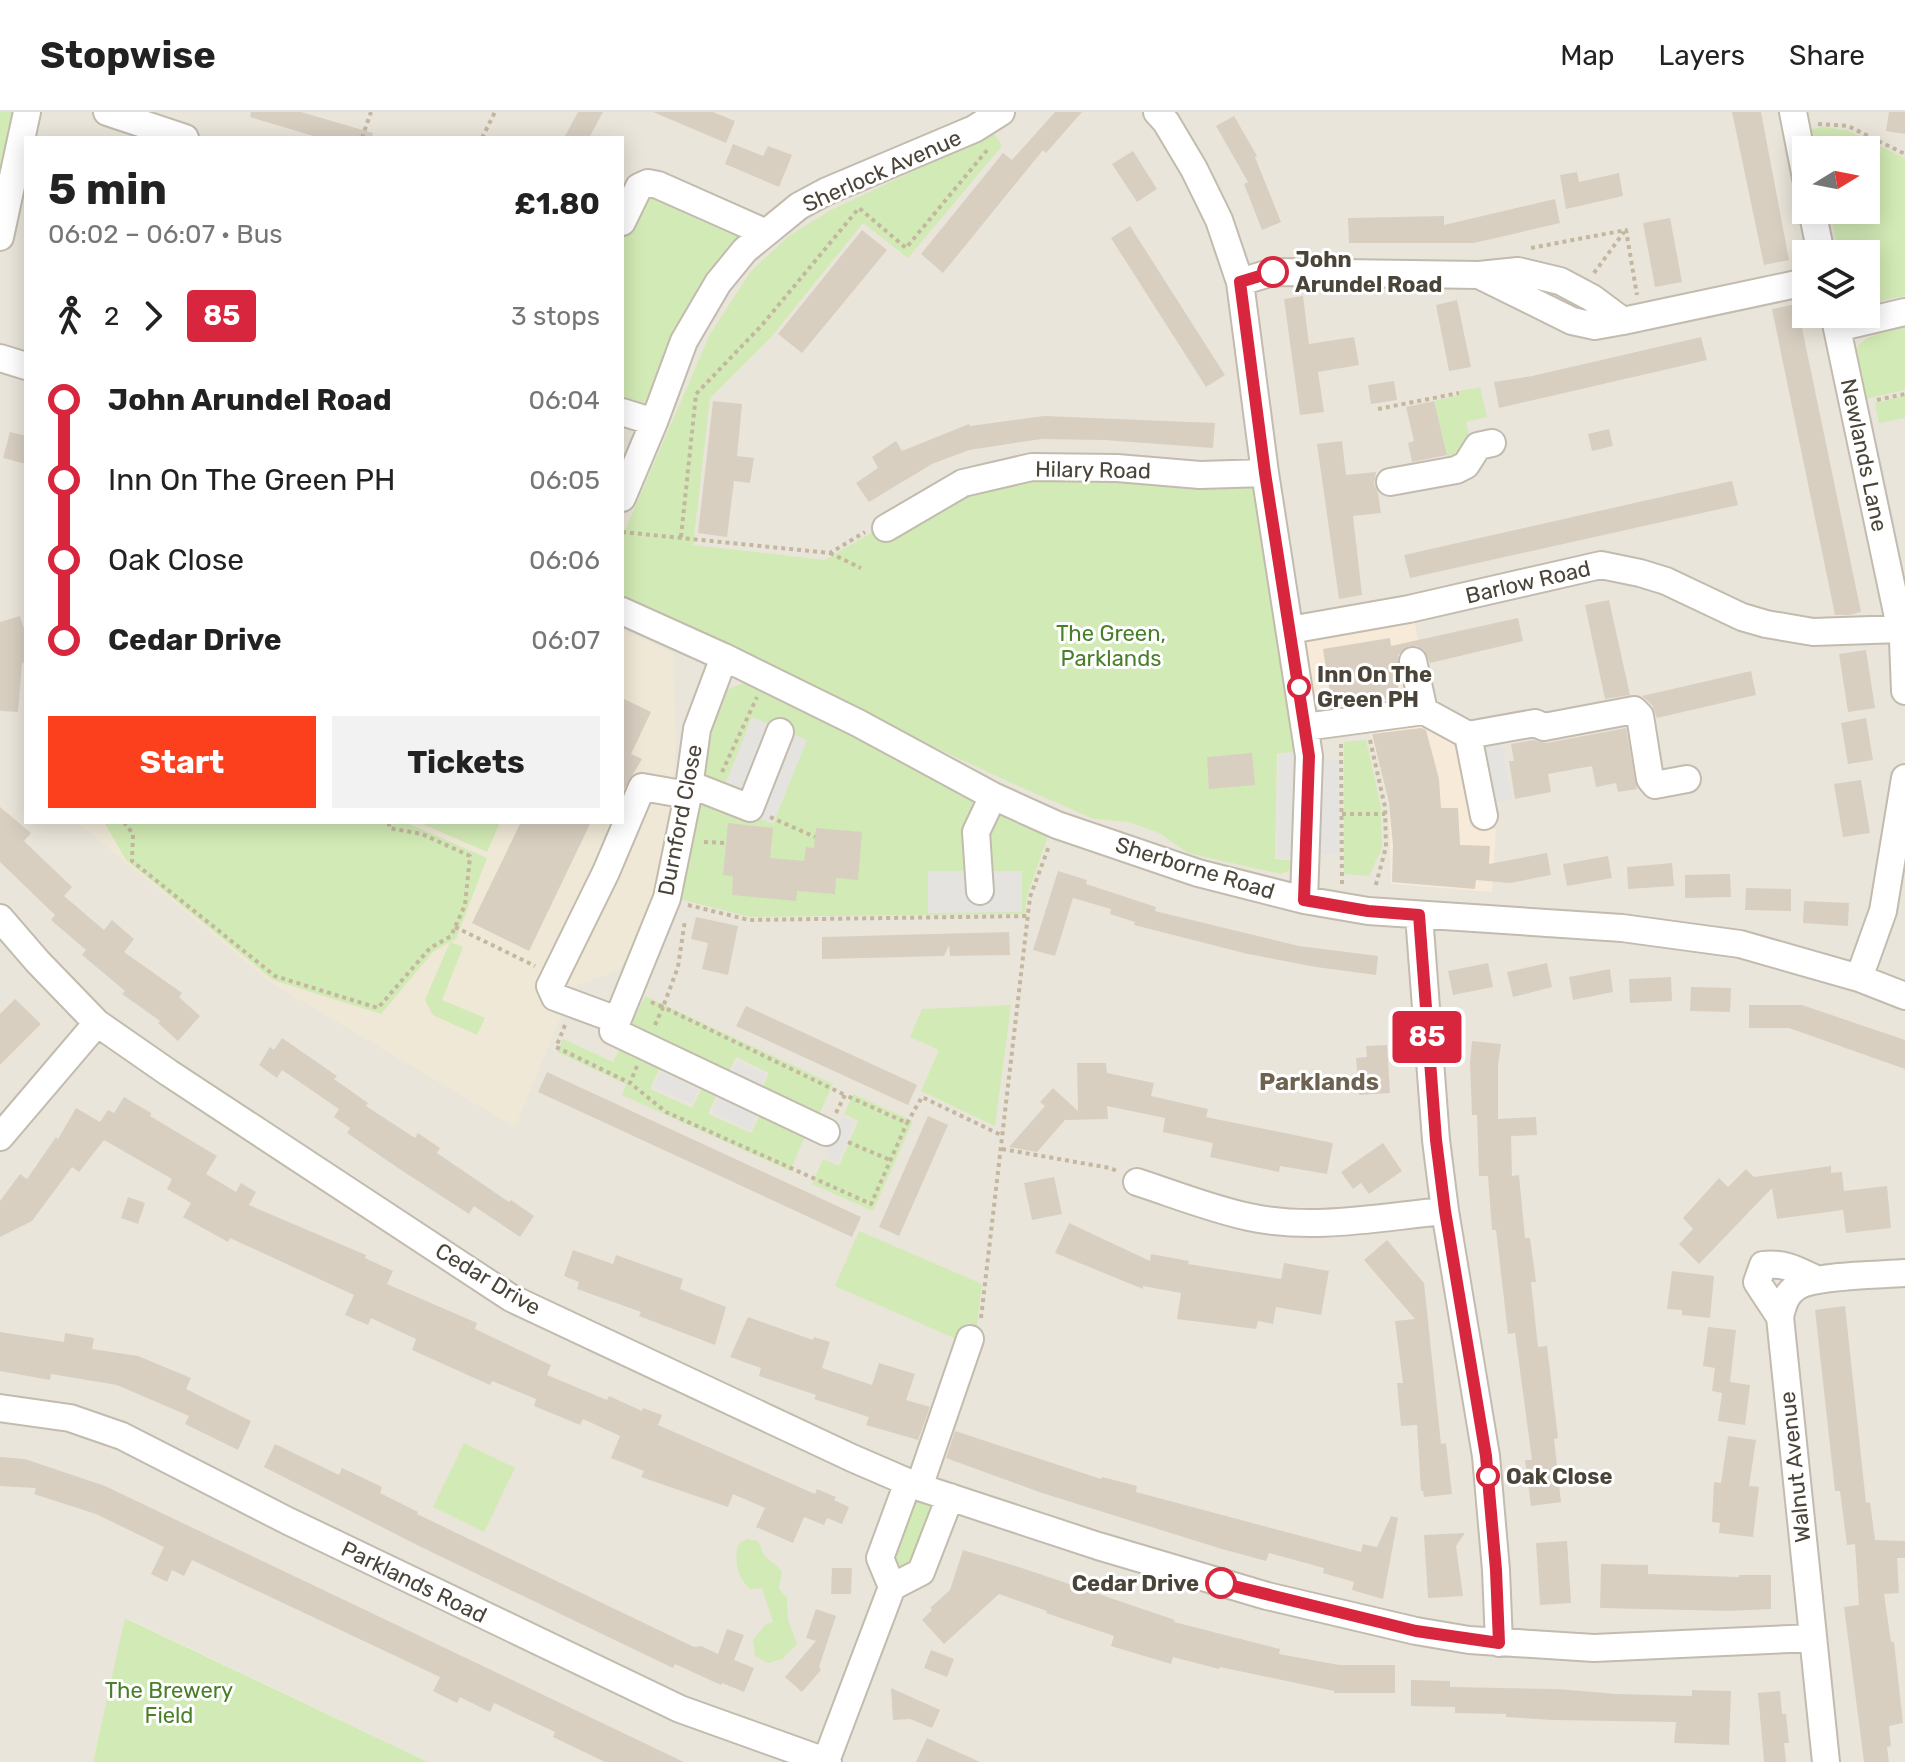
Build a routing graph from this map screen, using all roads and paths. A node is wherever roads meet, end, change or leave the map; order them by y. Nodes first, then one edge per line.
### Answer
1 (27, 112) edge
2 (107, 112) edge
3 (371, 112) edge
4 (495, 112) edge
5 (998, 114) edge
6 (1167, 115) edge
7 (153, 119) edge
8 (1794, 119) edge
9 (182, 136) edge
10 (363, 136) edge
11 (483, 136) edge
12 (1905, 154) edge
13 (624, 218) edge
14 (1626, 230) dead end
15 (764, 232) junction
16 (0, 237) edge
17 (1479, 275) junction
18 (1240, 282) junction
19 (1792, 285) edge
20 (1580, 292) junction
21 (1905, 312) edge
22 (1880, 315) edge
23 (1623, 321) junction
24 (1836, 328) edge
25 (0, 358) edge
26 (24, 365) edge
27 (1459, 393) dead end
28 (1378, 409) dead end
29 (624, 413) edge
30 (654, 422) junction
31 (1492, 443) dead end
32 (1265, 473) junction
33 (1390, 482) dead end
34 (624, 493) edge
35 (886, 528) joint
36 (624, 532) edge
37 (681, 537) junction
38 (830, 553) junction
39 (861, 568) dead end
40 (624, 612) edge
41 (1901, 629) junction
42 (1290, 630) junction
43 (724, 657) junction
44 (1413, 661) dead end
45 (1905, 691) edge
46 (758, 695) dead end
47 (1424, 711) junction
48 (1351, 721) junction
49 (1305, 727) junction
50 (780, 732) dead end
51 (1468, 735) junction
52 (1905, 778) edge
53 (1687, 779) dead end
54 (697, 791) junction
55 (993, 796) junction
56 (750, 808) junction
57 (1342, 814) junction
58 (1385, 814) junction
59 (1484, 816) dead end
60 (126, 824) edge
61 (389, 824) edge
62 (1057, 825) junction
63 (815, 837) dead end
64 (726, 843) dead end
65 (699, 854) dead end
66 (980, 891) dead end
67 (691, 892) dead end
68 (1304, 900) junction
69 (688, 905) junction
70 (1342, 906) junction
71 (1368, 911) junction
72 (686, 915) junction
73 (1419, 915) junction
74 (1028, 916) junction
75 (0, 918) edge
76 (673, 943) dead end
77 (1859, 978) junction
78 (1905, 996) edge
79 (648, 1001) dead end
80 (567, 1019) dead end
81 (617, 1020) junction
82 (97, 1023) junction
83 (630, 1083) dead end
84 (826, 1132) junction
85 (1001, 1135) junction
86 (0, 1136) edge
87 (1002, 1149) junction
88 (890, 1160) dead end
89 (1137, 1182) joint
90 (1445, 1211) junction
91 (1905, 1273) edge
92 (1818, 1280) junction
93 (1780, 1317) junction
94 (970, 1339) joint
95 (0, 1408) edge
96 (914, 1484) junction
97 (950, 1497) junction
98 (892, 1587) junction
99 (1813, 1638) junction
100 (1499, 1643) junction
101 (827, 1762) edge
102 (1826, 1762) edge

1 - 16 street
2 - 7 street
3 - 10 path
4 - 11 path
5 - 15 street, Sherlock Avenue
5 - 37 path
6 - 18 street
7 - 9 street
8 - 12 path
13 - 15 street
14 - 20 path
15 - 30 street, Sherlock Avenue
17 - 18 street
17 - 20 street
17 - 23 street
18 - 32 street
19 - 23 street
20 - 23 street
21 - 22 street
24 - 41 street, Newlands Lane
25 - 26 street
27 - 28 path
29 - 30 street
30 - 34 street, Sherlock Avenue
31 - 33 street
32 - 35 street, Hilary Road
32 - 42 street
35 - 38 path
36 - 37 path
37 - 38 path
38 - 39 path
40 - 43 street, Sherborne Road
41 - 42 street, Barlow Road
41 - 45 street, Newlands Lane
42 - 49 street
43 - 54 street, Durnford Close
43 - 55 street, Sherborne Road
44 - 47 street
46 - 54 path
47 - 48 street
47 - 51 street
48 - 49 street
48 - 57 path
48 - 58 path
49 - 68 street
50 - 56 street
51 - 53 street
51 - 59 street
52 - 77 street
54 - 56 street
54 - 81 street, Durnford Close
54 - 81 street
55 - 62 street, Sherborne Road
55 - 66 street
56 - 63 path
57 - 58 path
57 - 70 path
58 - 71 path
60 - 61 path
62 - 68 street, Sherborne Road
62 - 74 path
64 - 65 path
67 - 69 path
68 - 70 street, Sherborne Road
69 - 72 path
69 - 74 path
70 - 71 street, Sherborne Road
71 - 73 street, Sherborne Road
72 - 76 path
72 - 79 path
73 - 77 street, Sherborne Road
73 - 90 street
74 - 85 path
75 - 82 street, Cedar Drive
77 - 78 street, Sherborne Road
80 - 83 path
81 - 84 street
82 - 86 street
82 - 96 street, Cedar Drive
84 - 85 path
84 - 88 path
85 - 87 path
87 - 89 path
87 - 94 path
89 - 90 street
90 - 100 street
91 - 92 street
92 - 93 street
92 - 93 street
93 - 99 street, Walnut Avenue
94 - 96 street
95 - 101 street, Parklands Road
96 - 97 street, Cedar Drive
96 - 98 street
97 - 98 street
97 - 100 street, Cedar Drive
98 - 101 street
99 - 100 street, Cedar Drive
99 - 102 street, Walnut Avenue

